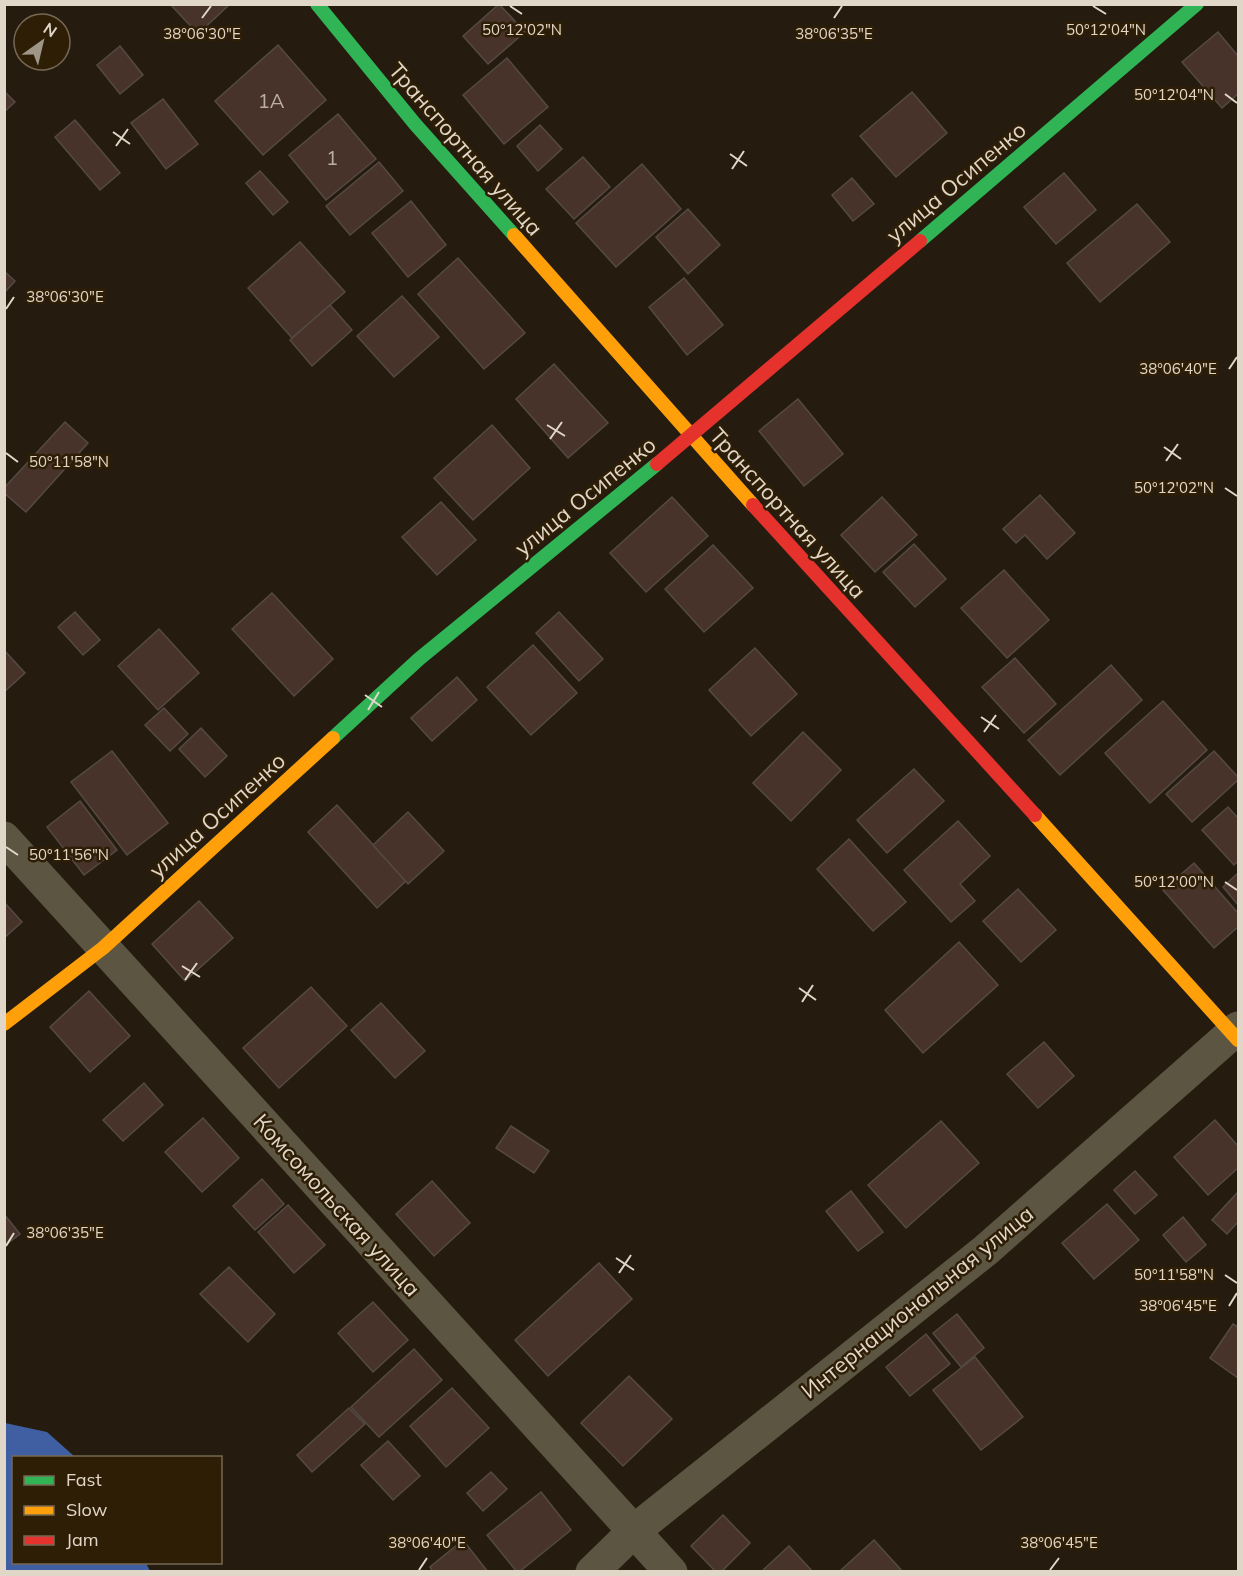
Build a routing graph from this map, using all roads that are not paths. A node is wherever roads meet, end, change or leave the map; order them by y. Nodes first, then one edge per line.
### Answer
1 (317, 4) edge
2 (1197, 4) edge
3 (691, 436) junction
4 (4, 838) edge
5 (103, 948) junction
6 (4, 1024) edge
7 (1236, 1034) edge
8 (633, 1531) junction
9 (592, 1572) edge
10 (671, 1572) edge

1 - 3 street, Транспортная улица
2 - 3 street, улица Осипенко
3 - 5 street, улица Осипенко
3 - 7 street, Транспортная улица
4 - 5 street, Комсомольская улица
5 - 6 street, улица Осипенко
5 - 8 street, Комсомольская улица
7 - 8 street, Интернациональная улица
8 - 9 street, Интернациональная улица
8 - 10 street, Комсомольская улица

